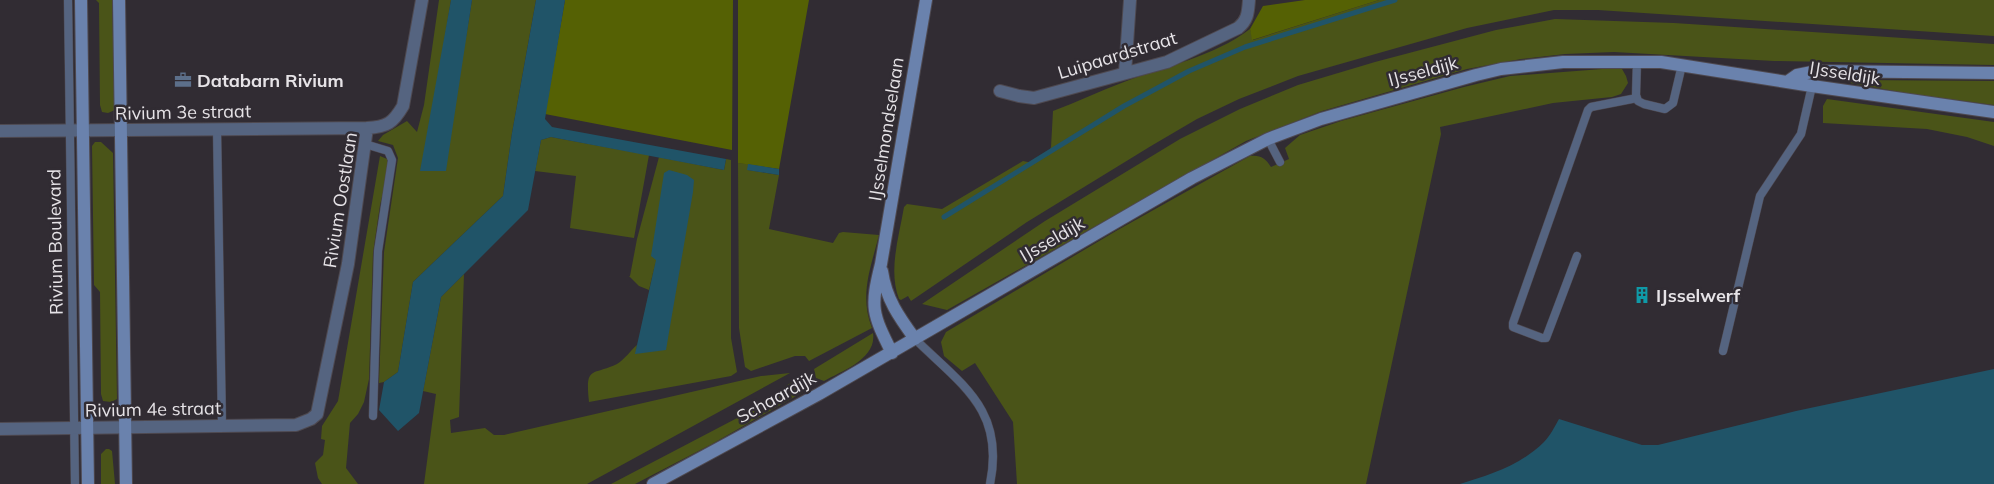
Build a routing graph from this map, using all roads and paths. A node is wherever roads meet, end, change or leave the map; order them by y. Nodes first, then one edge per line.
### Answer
1 (68, 0) edge
2 (81, 0) edge
3 (119, 0) edge
4 (422, 0) edge
5 (926, 0) edge
6 (1130, 0) edge
7 (1249, 0) edge
8 (1637, 61) junction
9 (1682, 65) junction
10 (1125, 73) junction
11 (1994, 73) edge
12 (1787, 82) junction
13 (1812, 86) junction
14 (1000, 90) dead end
15 (1638, 98) junction
16 (1994, 112) edge
17 (367, 128) junction
18 (217, 129) junction
19 (121, 130) junction
20 (0, 131) edge
21 (77, 131) junction
22 (1268, 139) junction
23 (365, 144) junction
24 (1280, 162) dead end
25 (1577, 256) dead end
26 (881, 264) junction
27 (915, 339) junction
28 (1723, 351) dead end
29 (892, 352) junction
30 (372, 416) dead end
31 (306, 421) joint
32 (222, 426) junction
33 (125, 427) junction
34 (81, 428) junction
35 (0, 429) edge
36 (75, 484) edge
37 (88, 484) edge
38 (126, 484) edge
39 (653, 484) edge
40 (990, 484) edge

1 - 21 lane, Rivium Boulevard
2 - 21 street, Rivium Boulevard
3 - 19 street
4 - 17 street, Rivium Oostlaan
5 - 26 street, IJsselmondselaan
6 - 10 street
7 - 10 street, Luipaardstraat
8 - 9 street, IJsseldijk
8 - 15 lane
8 - 22 street, IJsseldijk
9 - 12 street, IJsseldijk
9 - 15 lane
10 - 14 street, Luipaardstraat
11 - 12 street
12 - 13 street, IJsseldijk
13 - 16 street, IJsseldijk
13 - 28 lane
15 - 25 lane
17 - 18 street, Rivium 3e straat
17 - 23 street, Rivium Oostlaan
18 - 19 street, Rivium 3e straat
18 - 32 lane
19 - 21 street, Rivium 3e straat
19 - 33 street
20 - 21 street, Rivium 3e straat
21 - 34 street, Rivium Boulevard
22 - 24 lane
22 - 27 street, IJsseldijk
23 - 30 lane
23 - 31 street, Rivium Oostlaan
26 - 27 street, IJsselmondselaan
26 - 29 street, IJsselmondselaan
27 - 29 street, Schaardijk
27 - 40 lane
29 - 39 street, Schaardijk
31 - 32 street, Rivium 4e straat
32 - 33 street, Rivium 4e straat
33 - 34 street, Rivium 4e straat
33 - 38 street
34 - 35 street, Rivium 4e straat
34 - 36 lane, Rivium Boulevard
34 - 37 street, Rivium Boulevard

